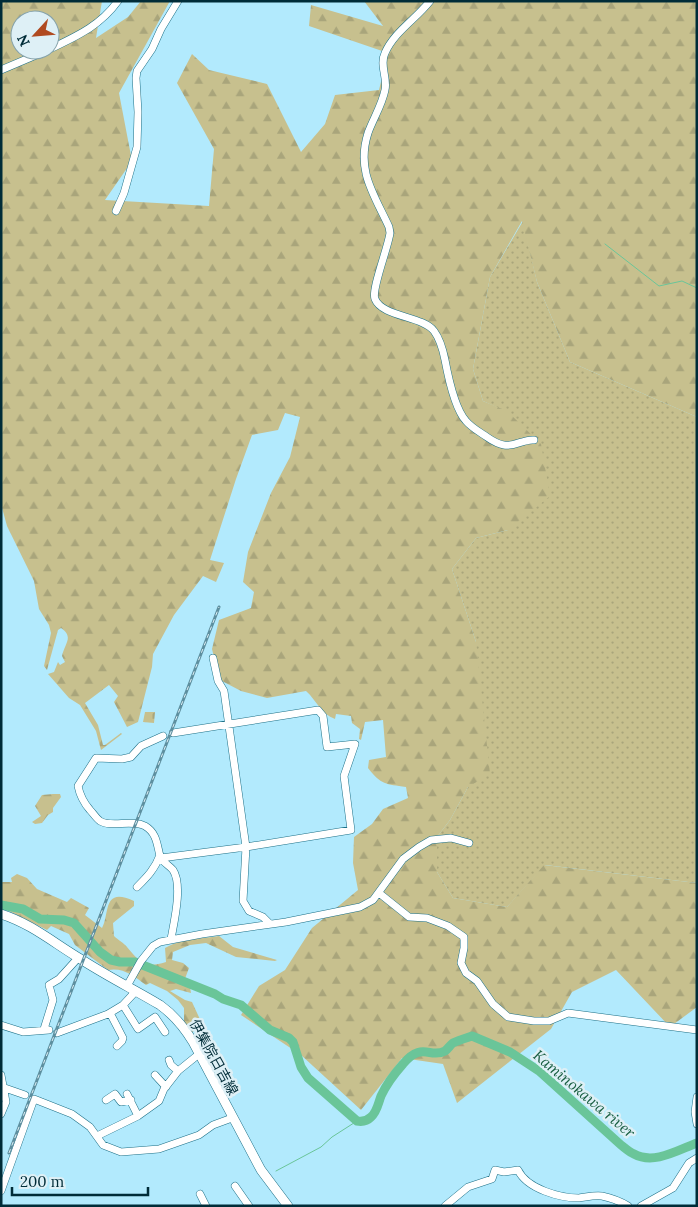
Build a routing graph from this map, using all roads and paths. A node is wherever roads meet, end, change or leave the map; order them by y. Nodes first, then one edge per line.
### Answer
1 (118, 1) edge
2 (178, 1) edge
3 (430, 1) edge
4 (60, 44) edge
5 (24, 60) edge
6 (1, 70) edge
7 (116, 211) dead end
8 (534, 440) dead end
9 (213, 658) dead end
10 (228, 725) junction
11 (173, 733) dead end
12 (163, 736) dead end
13 (469, 844) dead end
14 (246, 847) junction
15 (160, 856) junction
16 (137, 887) dead end
17 (379, 893) junction
18 (1, 914) edge
19 (270, 924) junction
20 (171, 939) junction
21 (78, 958) junction
22 (127, 986) junction
23 (136, 991) junction
24 (123, 1005) junction
25 (110, 1013) junction
26 (1, 1025) edge
27 (138, 1030) junction
28 (697, 1030) edge
29 (165, 1032) dead end
30 (58, 1033) dead end
31 (133, 1036) dead end
32 (117, 1046) dead end
33 (199, 1054) junction
34 (168, 1060) dead end
35 (178, 1071) junction
36 (1, 1075) edge
37 (155, 1075) dead end
38 (2, 1086) edge
39 (166, 1087) junction
40 (25, 1096) dead end
41 (697, 1097) edge
42 (106, 1100) dead end
43 (1, 1114) edge
44 (138, 1116) junction
45 (232, 1118) junction
46 (697, 1124) edge
47 (97, 1136) junction
48 (697, 1158) edge
49 (235, 1186) dead end
50 (1, 1191) edge
51 (200, 1194) dead end
52 (577, 1198) junction
53 (206, 1206) edge
54 (249, 1206) edge
55 (288, 1206) edge
56 (445, 1206) edge
57 (572, 1206) edge
58 (628, 1206) edge
59 (641, 1206) edge

1 - 4 street
2 - 7 street
3 - 8 street
5 - 6 street
9 - 10 street
10 - 11 street
10 - 14 street
10 - 14 street
12 - 15 street
13 - 17 street
14 - 15 street
14 - 19 street
15 - 16 street
15 - 20 street
17 - 19 street
17 - 28 street
18 - 21 main road, 伊集院日吉線
19 - 20 street
20 - 22 street
21 - 22 main road, 伊集院日吉線
21 - 26 street
22 - 23 main road, 伊集院日吉線
23 - 24 street
23 - 33 main road, 伊集院日吉線
24 - 25 street
24 - 27 street
25 - 30 street
25 - 32 street
27 - 29 street
27 - 31 street
33 - 35 street
33 - 45 main road, 伊集院日吉線
34 - 35 street
35 - 39 street
36 - 38 street
37 - 39 street
38 - 40 street
38 - 43 street
39 - 44 street
41 - 46 street
42 - 44 street
44 - 47 street
45 - 47 street
45 - 55 main road, 伊集院日吉線
47 - 50 street
48 - 59 street
49 - 54 street
51 - 53 street
52 - 56 street
52 - 57 street
52 - 58 street

